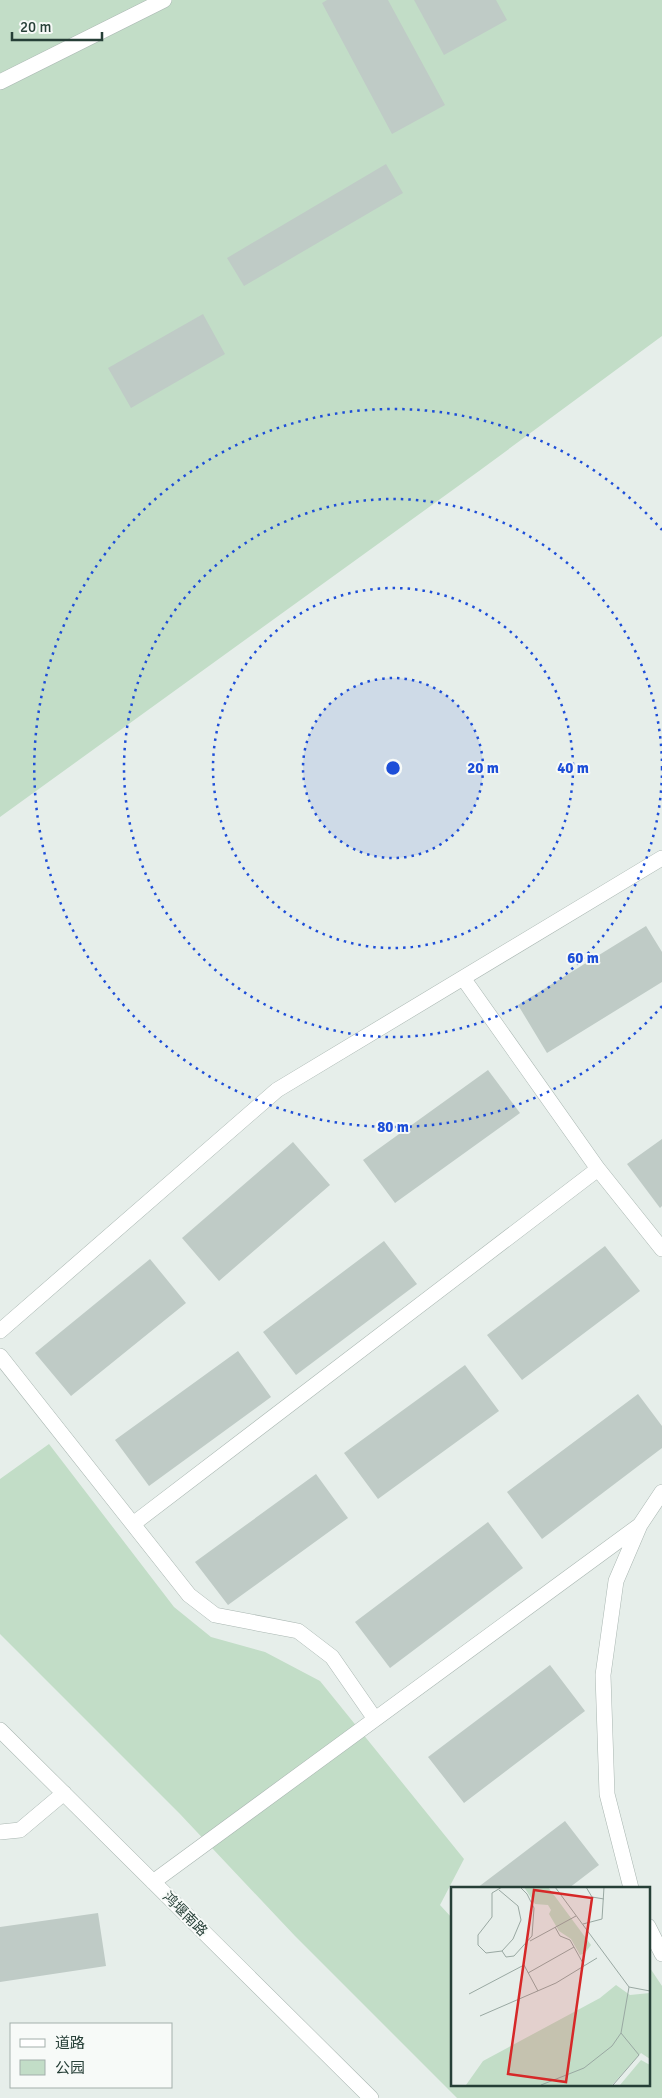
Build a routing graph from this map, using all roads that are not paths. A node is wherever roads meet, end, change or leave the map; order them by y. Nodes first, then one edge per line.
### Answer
1 (164, 0) edge
2 (0, 82) edge
3 (662, 858) edge
4 (462, 978) junction
5 (598, 1169) junction
6 (662, 1249) edge
7 (0, 1331) edge
8 (0, 1356) edge
9 (662, 1492) edge
10 (133, 1524) junction
11 (640, 1525) junction
12 (375, 1719) junction
13 (0, 1730) edge
14 (64, 1793) junction
15 (0, 1832) edge
16 (153, 1882) junction
17 (631, 1887) edge
18 (650, 1930) edge
19 (662, 1954) edge
20 (371, 2098) edge

1 - 2 street
3 - 4 street
4 - 5 street
4 - 7 street
5 - 6 street
5 - 10 street
8 - 10 street
9 - 11 street
10 - 12 street
11 - 12 street
11 - 17 street
12 - 16 street
13 - 14 street, 鸿堰南路
14 - 15 street
14 - 16 street, 鸿堰南路
16 - 20 street, 鸿堰南路
18 - 19 street

